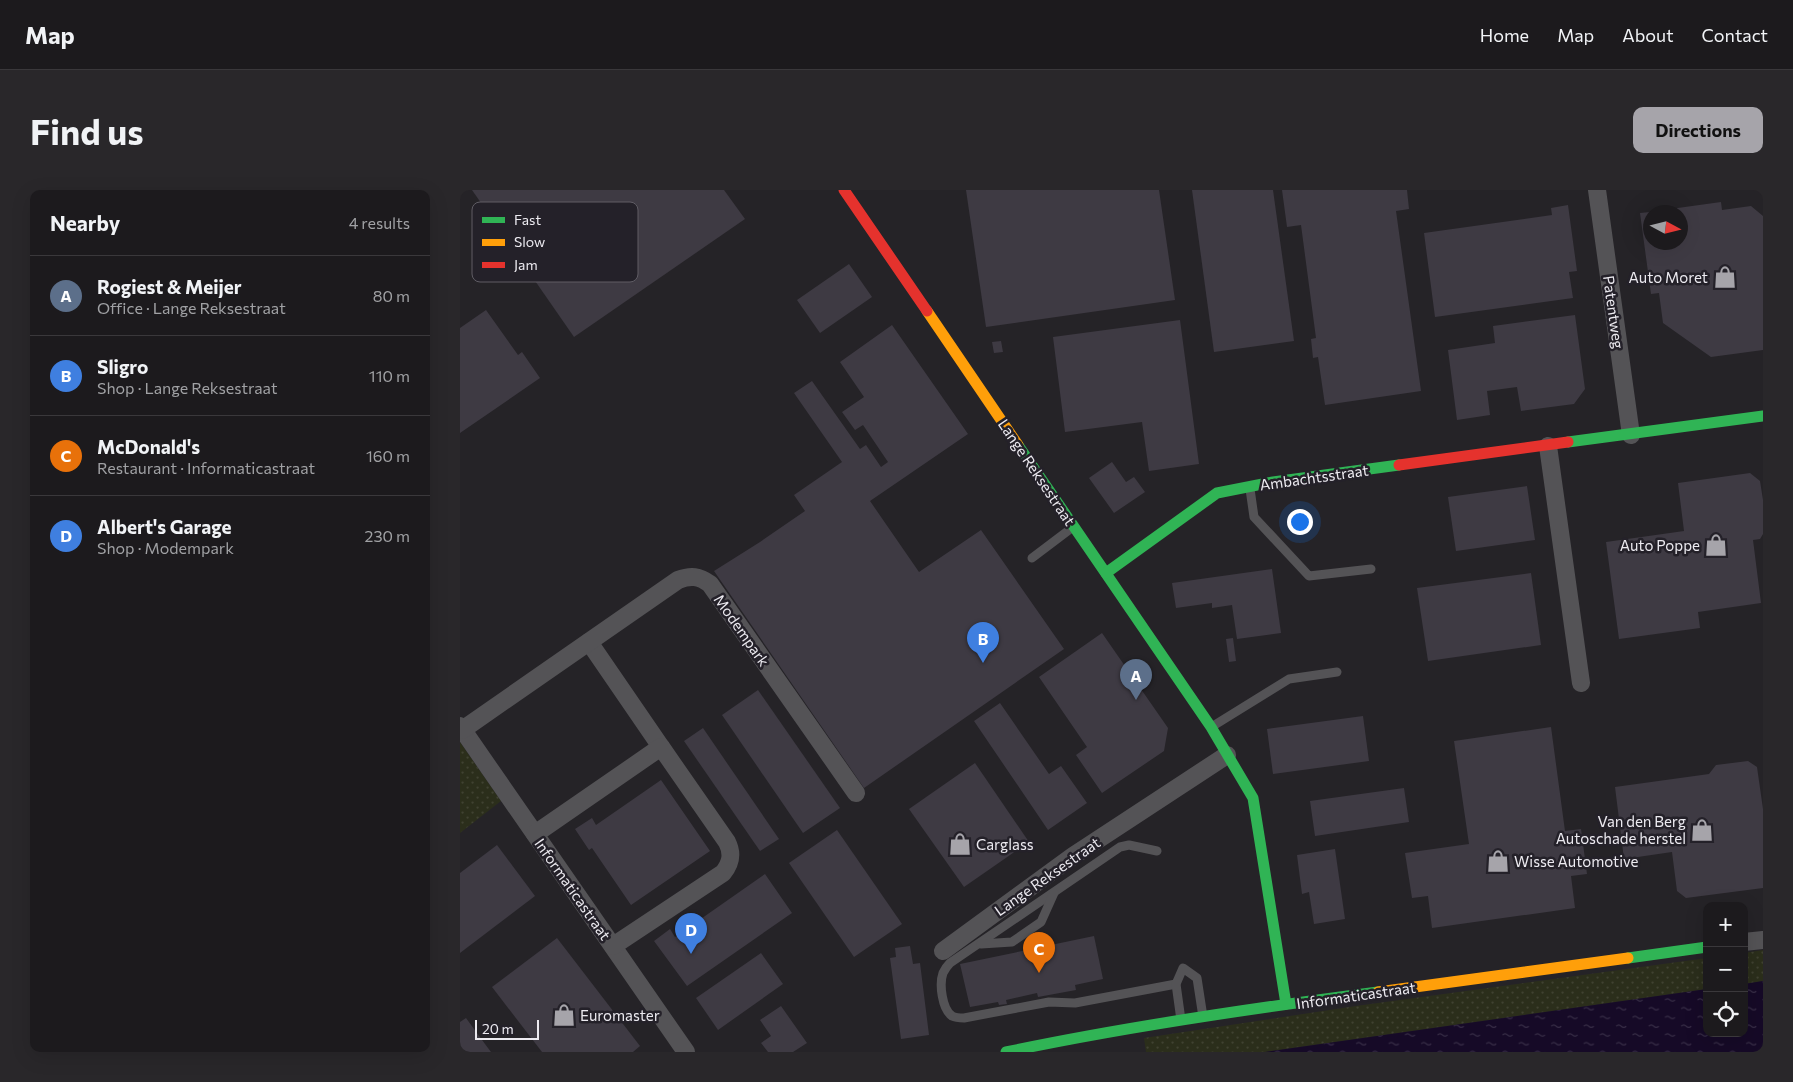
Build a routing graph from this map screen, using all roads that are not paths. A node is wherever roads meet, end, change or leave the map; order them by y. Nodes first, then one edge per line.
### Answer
1 (844, 190) edge
2 (1597, 190) edge
3 (1763, 416) edge
4 (1631, 435) junction
5 (1548, 446) junction
6 (1249, 487) junction
7 (1074, 526) junction
8 (1032, 558) dead end
9 (1371, 569) dead end
10 (1106, 573) junction
11 (589, 642) junction
12 (1337, 672) dead end
13 (1581, 683) dead end
14 (461, 728) edge
15 (1211, 728) junction
16 (661, 747) junction
17 (1227, 755) junction
18 (856, 793) dead end
19 (535, 834) junction
20 (1157, 851) dead end
21 (1054, 893) junction
22 (1763, 940) edge
23 (1748, 942) edge
24 (979, 944) junction
25 (613, 946) junction
26 (1703, 949) edge
27 (943, 951) dead end
28 (1176, 984) junction
29 (1286, 1004) junction
30 (1203, 1017) junction
31 (1181, 1021) junction
32 (686, 1052) edge
33 (1006, 1052) edge

1 - 7 street, Lange Reksestraat
2 - 4 street, Patentweg
3 - 4 street, Ambachtsstraat
4 - 5 street, Ambachtsstraat
5 - 6 street, Ambachtsstraat
5 - 13 street
6 - 9 lane
6 - 10 street, Ambachtsstraat
7 - 8 lane
7 - 10 street, Lange Reksestraat
10 - 15 street, Lange Reksestraat
11 - 14 street, Modempark
11 - 16 street
11 - 18 street, Modempark
12 - 15 lane
14 - 19 street, Informaticastraat
15 - 17 street, Lange Reksestraat
16 - 19 street
16 - 25 street
17 - 27 street, Lange Reksestraat
17 - 29 street, Lange Reksestraat
19 - 25 street, Informaticastraat
20 - 21 lane
21 - 24 lane
21 - 24 lane
22 - 23 street
24 - 28 lane
25 - 32 street, Informaticastraat
26 - 29 street, Informaticastraat
28 - 30 lane
28 - 31 lane
29 - 30 street, Informaticastraat
30 - 31 street, Informaticastraat
31 - 33 street, Informaticastraat

